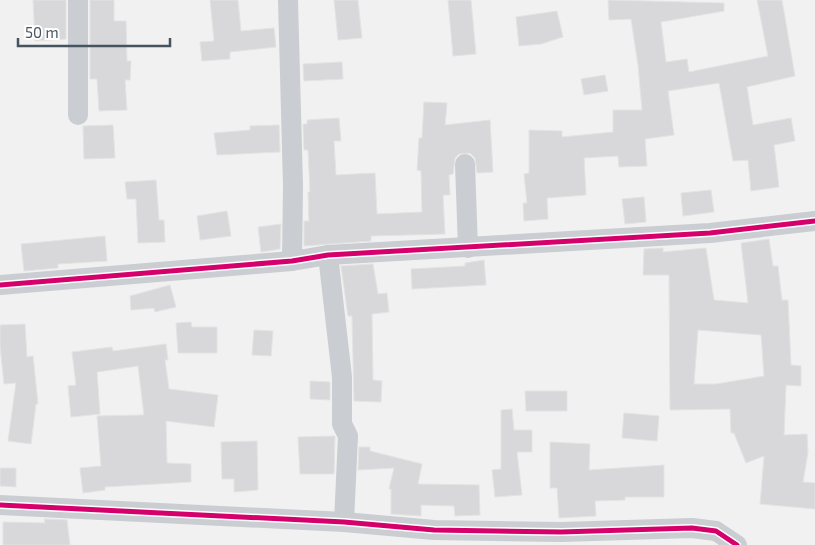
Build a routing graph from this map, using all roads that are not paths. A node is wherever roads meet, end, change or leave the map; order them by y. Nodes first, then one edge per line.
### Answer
1 (78, 0) edge
2 (288, 0) edge
3 (78, 115) dead end
4 (465, 164) dead end
5 (815, 221) edge
6 (468, 248) junction
7 (328, 255) junction
8 (292, 261) junction
9 (0, 285) edge
10 (0, 505) edge
11 (344, 522) junction
12 (737, 545) edge

1 - 3 street
2 - 8 street
4 - 6 street
5 - 6 street
6 - 7 street
7 - 8 street
7 - 11 street
8 - 9 street
10 - 11 street
11 - 12 street

